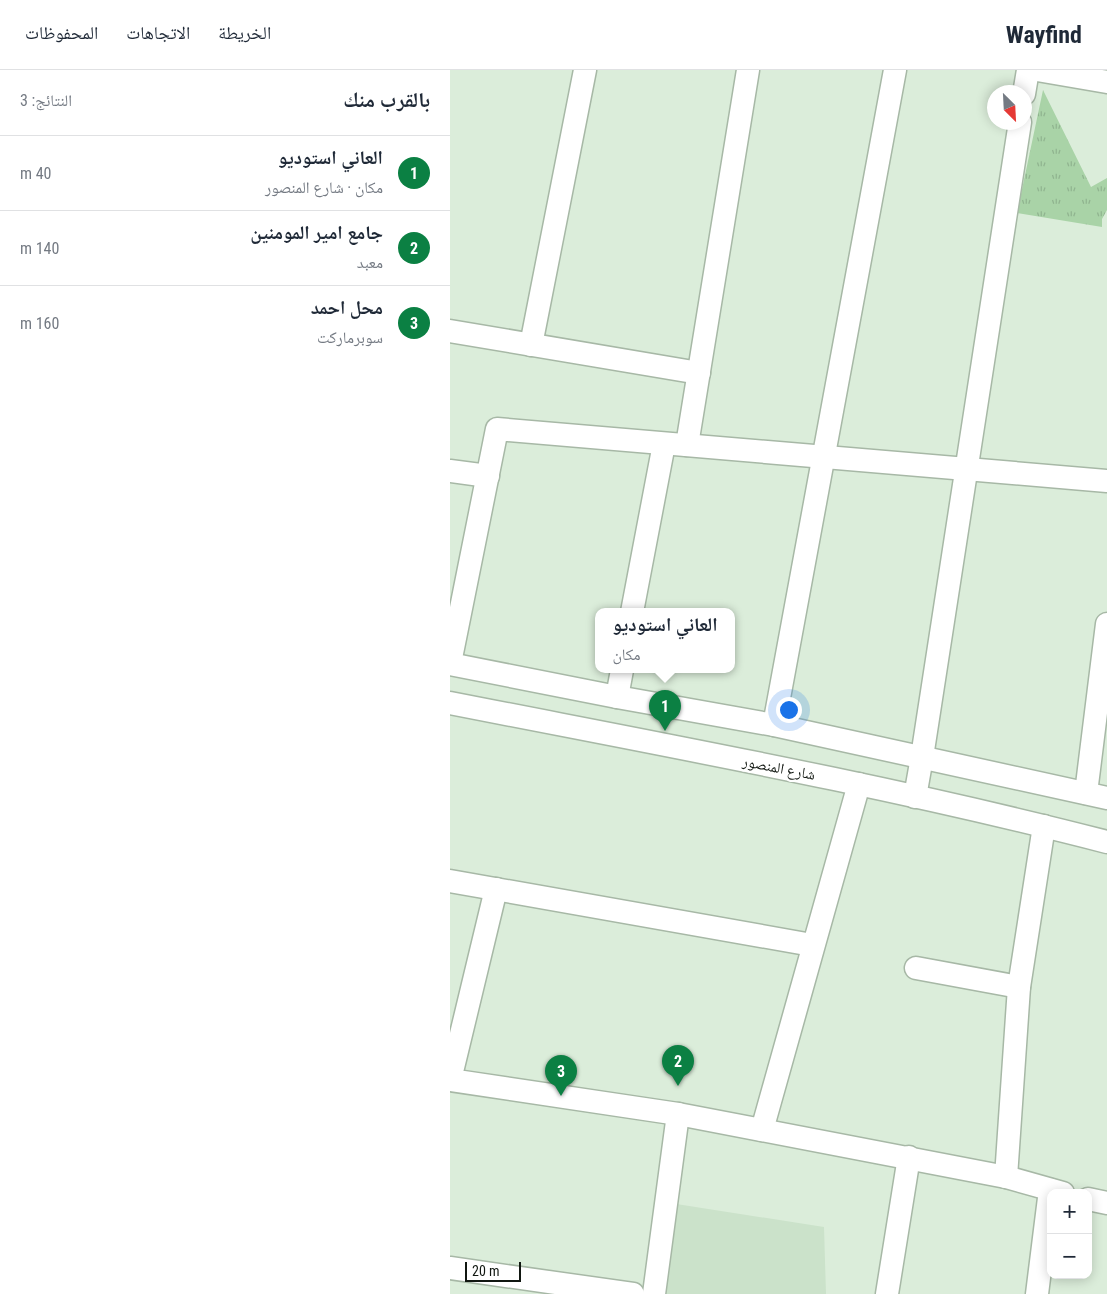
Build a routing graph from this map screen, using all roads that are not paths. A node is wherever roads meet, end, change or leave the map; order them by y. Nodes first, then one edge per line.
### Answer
1 (585, 70) edge
2 (748, 70) edge
3 (895, 70) edge
4 (1028, 70) edge
5 (1038, 70) edge
6 (1104, 78) edge
7 (1026, 85) edge
8 (1019, 130) edge
9 (450, 331) edge
10 (531, 345) junction
11 (699, 373) junction
12 (664, 444) junction
13 (687, 445) junction
14 (824, 457) junction
15 (966, 469) junction
16 (450, 471) edge
17 (488, 476) junction
18 (1107, 481) edge
19 (633, 608) edge
20 (1107, 624) edge
21 (450, 663) edge
22 (621, 673) edge
23 (617, 697) junction
24 (450, 703) edge
25 (774, 725) junction
26 (1099, 753) edge
27 (922, 758) junction
28 (859, 784) junction
29 (1096, 795) edge
30 (915, 797) junction
31 (1044, 826) junction
32 (1107, 842) edge
33 (450, 881) edge
34 (496, 889) junction
35 (812, 945) junction
36 (916, 968) dead end
37 (1019, 987) junction
38 (678, 1114) junction
39 (762, 1130) junction
40 (909, 1157) junction
41 (1006, 1177) junction
42 (1050, 1189) edge
43 (1092, 1200) edge
44 (1107, 1203) edge
45 (1049, 1234) edge
46 (450, 1268) edge
47 (633, 1294) edge
48 (654, 1294) edge
49 (888, 1294) edge
50 (1037, 1294) edge

1 - 10 street
2 - 11 street
3 - 14 street
4 - 7 street
5 - 6 street
8 - 15 street
9 - 10 street
10 - 11 street
11 - 13 street
12 - 13 street
12 - 17 street
12 - 19 street
13 - 14 street
14 - 15 street
14 - 25 street
15 - 18 street
15 - 27 street
16 - 17 street
17 - 21 street
20 - 26 street
21 - 23 street
22 - 23 street
23 - 25 street
24 - 28 street, شارع المنصور
25 - 27 street
26 - 29 street
27 - 29 street
27 - 30 street
28 - 30 street, شارع المنصور
28 - 35 street
30 - 31 street, شارع المنصور
31 - 32 street, شارع المنصور
31 - 37 street
33 - 34 street
34 - 35 street
34 - 38 street
35 - 39 street
36 - 37 street
37 - 41 street
38 - 39 street
38 - 48 street
39 - 40 street
40 - 41 street
40 - 49 street
41 - 42 street
43 - 44 street
45 - 50 street
46 - 47 street

